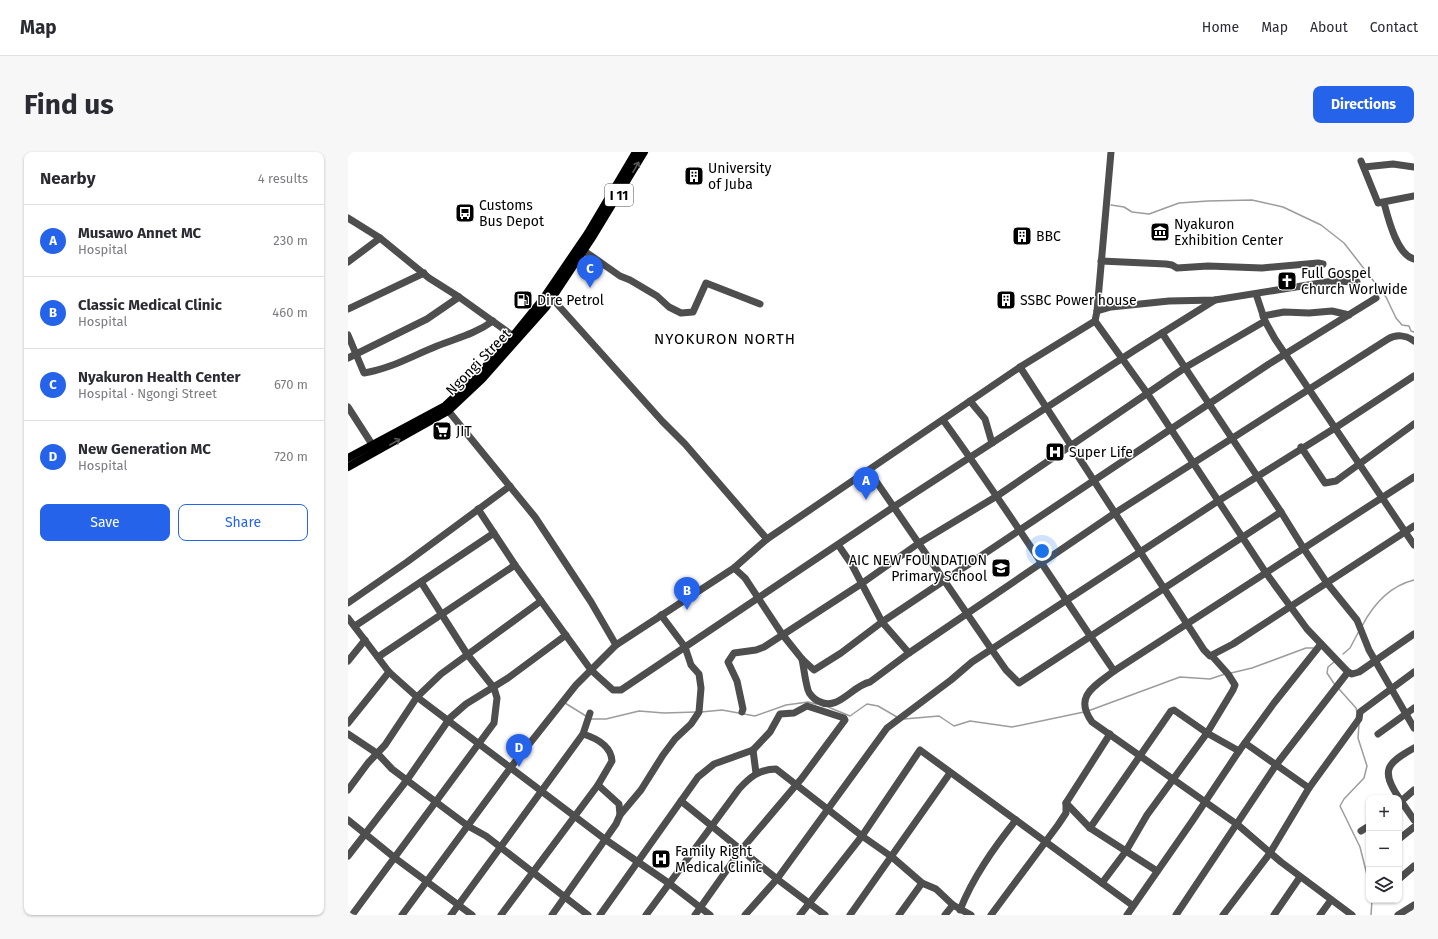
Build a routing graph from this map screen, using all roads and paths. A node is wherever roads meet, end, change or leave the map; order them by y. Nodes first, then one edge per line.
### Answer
1 (636, 152) edge
2 (644, 152) edge
3 (1111, 152) edge
4 (1414, 167) edge
5 (1414, 196) edge
6 (1384, 203) junction
7 (348, 218) edge
8 (591, 235) junction
9 (380, 238) junction
10 (581, 249) junction
11 (1414, 259) edge
12 (1101, 261) junction
13 (348, 262) edge
14 (1323, 264) dead end
15 (424, 273) junction
16 (1358, 282) dead end
17 (1256, 294) junction
18 (549, 296) junction
19 (459, 297) junction
20 (1376, 298) dead end
21 (1215, 300) junction
22 (760, 304) dead end
23 (348, 309) edge
24 (1097, 311) junction
25 (1349, 315) junction
26 (1264, 319) junction
27 (493, 321) junction
28 (1095, 321) junction
29 (1162, 333) junction
30 (348, 335) edge
31 (516, 338) junction
32 (1414, 341) edge
33 (357, 354) junction
34 (1285, 354) junction
35 (348, 358) edge
36 (1122, 359) junction
37 (1020, 367) junction
38 (1186, 367) junction
39 (1414, 376) edge
40 (1309, 389) junction
41 (1146, 393) junction
42 (970, 401) junction
43 (1210, 404) junction
44 (348, 407) edge
45 (446, 408) junction
46 (1047, 408) junction
47 (943, 420) junction
48 (1414, 424) edge
49 (1335, 428) junction
50 (1171, 429) junction
51 (1232, 439) junction
52 (992, 443) junction
53 (1070, 445) junction
54 (1302, 447) junction
55 (375, 449) junction
56 (970, 457) junction
57 (348, 458) edge
58 (1194, 463) junction
59 (1359, 463) junction
60 (348, 467) edge
61 (869, 471) junction
62 (1257, 476) junction
63 (1414, 477) edge
64 (1094, 479) junction
65 (510, 486) junction
66 (996, 496) junction
67 (1382, 498) junction
68 (1218, 501) junction
69 (895, 506) junction
70 (478, 509) junction
71 (1281, 512) junction
72 (1115, 513) junction
73 (1414, 526) edge
74 (1018, 530) junction
75 (1405, 532) junction
76 (494, 533) junction
77 (1243, 536) junction
78 (767, 539) junction
79 (919, 544) junction
80 (1414, 545) edge
81 (839, 546) junction
82 (1304, 549) junction
83 (1140, 552) junction
84 (1041, 564) junction
85 (515, 565) junction
86 (734, 568) junction
87 (1266, 573) junction
88 (944, 579) junction
89 (421, 582) junction
90 (1327, 583) junction
91 (861, 584) junction
92 (1164, 588) junction
93 (758, 598) junction
94 (541, 601) junction
95 (1067, 601) junction
96 (348, 603) edge
97 (1291, 606) junction
98 (443, 614) junction
99 (661, 615) junction
100 (968, 615) junction
101 (348, 618) edge
102 (882, 622) junction
103 (1188, 624) junction
104 (355, 626) junction
105 (782, 634) junction
106 (1414, 634) edge
107 (566, 635) junction
108 (1090, 636) junction
109 (365, 640) junction
110 (1321, 644) junction
111 (616, 645) junction
112 (685, 647) junction
113 (992, 650) junction
114 (910, 653) junction
115 (468, 654) junction
116 (1212, 656) junction
117 (378, 657) junction
118 (802, 659) junction
119 (348, 661) edge
120 (1376, 661) junction
121 (591, 670) junction
122 (1114, 671) junction
123 (389, 672) junction
124 (1348, 672) junction
125 (1414, 672) edge
126 (494, 688) junction
127 (1392, 688) junction
128 (417, 697) junction
129 (1414, 708) edge
130 (742, 712) dead end
131 (590, 713) dead end
132 (1406, 714) junction
133 (448, 721) junction
134 (348, 723) edge
135 (1414, 728) edge
136 (1207, 733) junction
137 (348, 734) edge
138 (583, 734) junction
139 (1110, 734) junction
140 (1378, 734) dead end
141 (1245, 743) junction
142 (479, 744) junction
143 (1414, 748) edge
144 (754, 750) junction
145 (1239, 750) junction
146 (378, 754) junction
147 (1140, 755) junction
148 (1276, 765) junction
149 (511, 767) junction
150 (756, 773) junction
151 (950, 773) junction
152 (1173, 778) junction
153 (407, 780) junction
154 (598, 785) junction
155 (797, 785) junction
156 (1309, 788) junction
157 (348, 790) edge
158 (1414, 790) edge
159 (543, 791) junction
160 (1396, 795) edge
161 (1402, 798) edge
162 (681, 801) junction
163 (1206, 801) junction
164 (436, 803) junction
165 (1066, 803) junction
166 (1402, 804) edge
167 (828, 810) junction
168 (575, 815) junction
169 (620, 815) junction
170 (348, 820) edge
171 (1016, 820) junction
172 (1414, 820) edge
173 (1238, 825) junction
174 (468, 826) junction
175 (712, 826) junction
176 (1414, 827) edge
177 (1090, 828) junction
178 (1366, 828) edge
179 (1361, 831) dead end
180 (365, 834) junction
181 (862, 836) junction
182 (1402, 837) edge
183 (606, 840) junction
184 (1046, 843) junction
185 (501, 848) junction
186 (741, 850) junction
187 (1126, 851) junction
188 (1270, 853) junction
189 (348, 856) edge
190 (892, 857) junction
191 (395, 858) junction
192 (637, 861) junction
193 (1414, 866) edge
194 (1158, 871) junction
195 (532, 872) junction
196 (1402, 876) edge
197 (1300, 877) junction
198 (777, 880) junction
199 (427, 882) junction
200 (922, 882) junction
201 (1102, 883) junction
202 (670, 884) junction
203 (566, 898) junction
204 (1331, 900) junction
205 (810, 902) junction
206 (459, 904) junction
207 (953, 905) junction
208 (1414, 905) edge
209 (701, 907) junction
210 (960, 910) junction
211 (1130, 910) edge
212 (353, 913) edge
213 (402, 915) edge
214 (451, 915) edge
215 (472, 915) edge
216 (501, 915) edge
217 (552, 915) edge
218 (588, 915) edge
219 (600, 915) edge
220 (646, 915) edge
221 (695, 915) edge
222 (710, 915) edge
223 (745, 915) edge
224 (800, 915) edge
225 (825, 915) edge
226 (850, 915) edge
227 (899, 915) edge
228 (945, 915) edge
229 (971, 915) edge
230 (991, 915) edge
231 (1136, 915) edge
232 (1176, 915) edge
233 (1224, 915) edge
234 (1274, 915) edge
235 (1320, 915) edge
236 (1352, 915) edge
237 (1398, 915) edge

1 - 8 main road, I 11
8 -> 2 main road, I 11
3 - 12 street
4 - 6 street
5 - 6 street
6 - 11 street
7 - 9 street
8 - 10 main road, Ngongi Street
9 - 13 street
9 - 15 street
10 - 18 main road, Ngongi Street
10 - 22 street
12 - 14 street
12 - 24 street
15 - 19 street
15 - 23 street
16 - 17 street
17 - 21 street
17 - 26 street
18 - 31 main road, Ngongi Street
18 - 78 street
19 - 27 street
19 - 33 street
20 - 25 street
21 - 24 street
21 - 29 street
24 - 28 street
25 - 26 street
25 - 34 street
26 - 34 street
26 - 38 street
27 - 31 street
27 - 33 street
28 - 36 street
28 - 37 street
29 - 36 street
29 - 38 street
30 - 33 street
31 - 45 main road, Ngongi Street
32 - 40 street
33 - 35 street
34 - 40 street
34 - 43 street
36 - 41 street
36 - 46 street
37 - 42 street
37 - 46 street
38 - 41 street
38 - 43 street
39 - 49 street
40 - 49 street
40 - 51 street
41 - 50 street
41 - 53 street
42 - 47 street
42 - 52 street
43 - 50 street
43 - 51 street
44 - 55 street
45 - 55 main road, Ngongi Street
45 - 65 street
46 - 52 street
46 - 53 street
47 - 56 street
47 - 61 street
48 - 59 street
49 - 54 street
49 - 59 street
50 - 58 street
50 - 64 street
51 - 58 street
51 - 62 street
52 - 56 street
53 - 64 street
53 - 66 street
54 - 59 street
54 - 62 street
55 - 57 main road, Ngongi Street
55 - 60 main road, Ngongi Street
56 - 66 street
56 - 69 street
58 - 68 street
58 - 72 street
59 - 67 street
61 - 69 street
61 - 78 street
62 - 68 street
62 - 71 street
63 - 67 street
64 - 72 street
64 - 74 street
65 - 70 street
65 - 111 street
66 - 74 street
66 - 79 street
67 - 75 street
67 - 82 street
68 - 77 street
68 - 83 street
69 - 79 street
69 - 81 street
70 - 76 street
70 - 96 street
71 - 77 street
71 - 82 street
72 - 83 street
72 - 84 street
73 - 75 street
74 - 84 street
74 - 88 street
75 - 80 street
75 - 90 street
76 - 85 street
76 - 89 street
77 - 87 street
77 - 92 street
78 - 86 street
79 - 88 street
79 - 91 street
81 - 91 street
81 - 93 street
82 - 87 street
82 - 90 street
83 - 92 street
83 - 95 street
84 - 95 street
84 - 100 street
85 - 94 street
85 - 98 street
86 - 93 street
86 - 99 street
87 - 97 street
87 - 103 street
88 - 100 street
88 - 102 street
89 - 98 street
89 - 104 street
90 - 97 street
90 - 120 street
91 - 102 street
91 - 105 street
92 - 103 street
92 - 108 street
93 - 105 street
93 - 112 street
94 - 107 street
94 - 115 street
95 - 108 street
95 - 113 street
97 - 110 street
97 - 116 street
98 - 115 street
98 - 117 street
99 - 111 street
99 - 112 street
100 - 113 street
100 - 114 street
101 - 104 street
102 - 114 street
102 - 118 street
103 - 116 street
103 - 122 street
104 - 109 street
105 - 118 street
105 - 130 street
106 - 120 street
107 - 121 street
107 - 126 street
108 - 113 street
108 - 122 street
109 - 117 street
109 - 119 street
110 - 124 street
110 - 141 street
111 - 121 street
112 - 121 street
112 - 169 street
113 - 167 street
114 - 118 street
115 - 126 street
115 - 128 street
116 - 136 street
117 - 123 street
120 - 124 street
120 - 127 street
121 - 149 street
122 - 139 street
123 - 128 street
123 - 134 street
124 - 148 street
125 - 127 street
126 - 133 street
126 - 142 street
127 - 132 street
127 - 156 street
128 - 133 street
128 - 146 street
129 - 132 street
131 - 138 street
132 - 135 street
132 - 140 street
133 - 142 street
133 - 153 street
136 - 145 street
136 - 147 street
136 - 152 street
137 - 146 street
138 - 154 street
138 - 159 street
139 - 147 street
139 - 165 street
141 - 145 street
141 - 148 street
142 - 149 street
142 - 164 street
143 - 160 street
144 - 150 street
144 - 155 street
144 - 162 street
145 - 163 street
146 - 153 street
146 - 157 street
147 - 152 street
147 - 177 street
148 - 156 street
148 - 173 street
149 - 159 street
149 - 174 street
150 - 155 street
150 - 175 street
151 - 171 street
151 - 181 street
151 - 190 street
152 - 163 street
152 - 187 street
153 - 164 street
153 - 180 street
154 - 168 street
154 - 169 street
155 - 167 street
155 - 186 street
156 - 188 street
158 - 161 street
159 - 168 street
159 - 185 street
162 - 175 street
162 - 192 street
163 - 173 street
163 - 194 street
164 - 174 street
164 - 191 street
165 - 177 street
165 - 184 street
166 - 172 street
167 - 181 street
167 - 198 street
168 - 183 street
168 - 195 street
169 - 183 street
170 - 180 street
171 - 184 street
171 - 210 street
173 - 188 street
173 - 232 street
174 - 185 street
174 - 199 street
175 - 186 street
175 - 202 street
176 - 182 street
177 - 187 street
178 - 179 street
180 - 189 street
180 - 191 street
181 - 190 street
181 - 205 street
183 - 192 street
183 - 203 street
184 - 201 street
184 - 230 street
185 - 195 street
185 - 206 street
186 - 198 street
186 - 209 street
187 - 194 street
187 - 201 street
188 - 197 street
188 - 233 street
190 - 200 street
190 - 226 street
191 - 199 street
191 - 212 street
192 - 202 street
192 - 219 street
193 - 196 street
194 - 211 street
195 - 203 street
195 - 216 street
197 - 204 street
197 - 234 street
198 - 205 street
198 - 223 street
199 - 206 street
199 - 213 street
200 - 207 street
200 - 227 street
201 - 211 street
202 - 209 street
202 - 220 street
203 - 217 street
203 - 218 street
204 - 235 street
204 - 236 street
205 - 224 street
205 - 225 street
206 - 214 street
206 - 215 street
207 - 210 street
207 - 228 street
208 - 237 street
209 - 221 street
209 - 222 street
210 - 229 street
211 - 231 street

